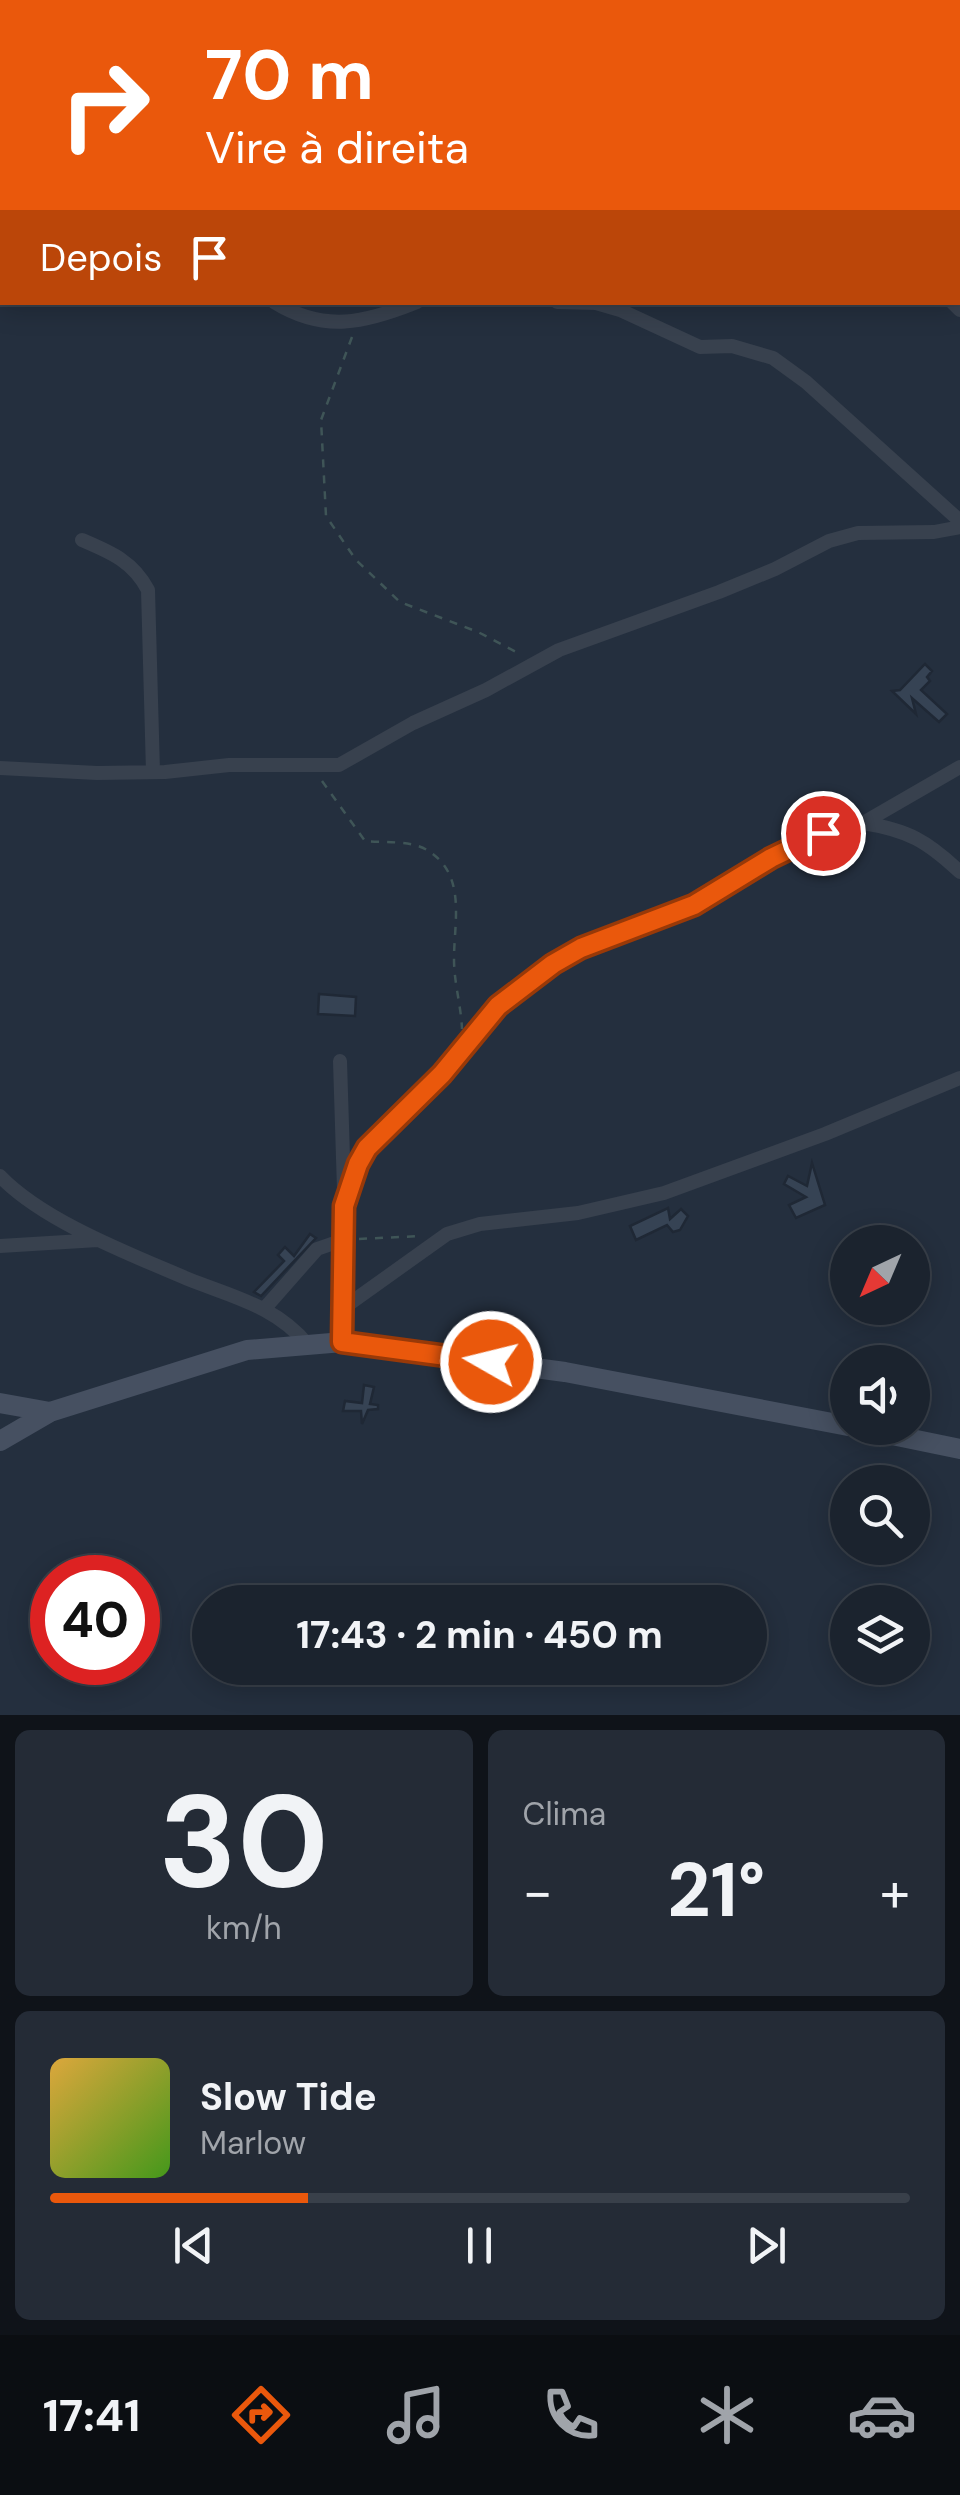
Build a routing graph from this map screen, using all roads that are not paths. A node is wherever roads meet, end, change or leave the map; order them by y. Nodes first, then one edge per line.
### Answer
1 (279, 305) edge
2 (409, 305) edge
3 (600, 305) edge
4 (960, 524) edge
5 (82, 540) dead end
6 (960, 766) edge
7 (0, 768) edge
8 (152, 772) junction
9 (863, 823) junction
10 (960, 872) edge
11 (340, 1060) dead end
12 (960, 1078) edge
13 (0, 1176) edge
14 (0, 1195) edge
15 (33, 1204) junction
16 (344, 1206) junction
17 (104, 1240) junction
18 (342, 1240) junction
19 (0, 1246) edge
20 (265, 1308) junction
21 (342, 1309) junction
22 (342, 1342) junction
23 (308, 1345) junction
24 (0, 1403) edge
25 (50, 1412) junction
26 (830, 1423) edge
27 (0, 1441) edge
28 (930, 1443) edge
29 (960, 1449) edge

1 - 2 street
3 - 4 street
4 - 8 street
5 - 8 street
6 - 9 street
7 - 8 street
9 - 10 street
9 - 16 street
11 - 16 street
12 - 21 street
13 - 15 street
14 - 15 street
15 - 17 street
16 - 18 street
17 - 19 street
17 - 20 street
18 - 20 street
18 - 21 street
20 - 23 street
21 - 22 street
22 - 23 street
22 - 26 street
23 - 25 street
24 - 25 street
25 - 27 street
28 - 29 street

